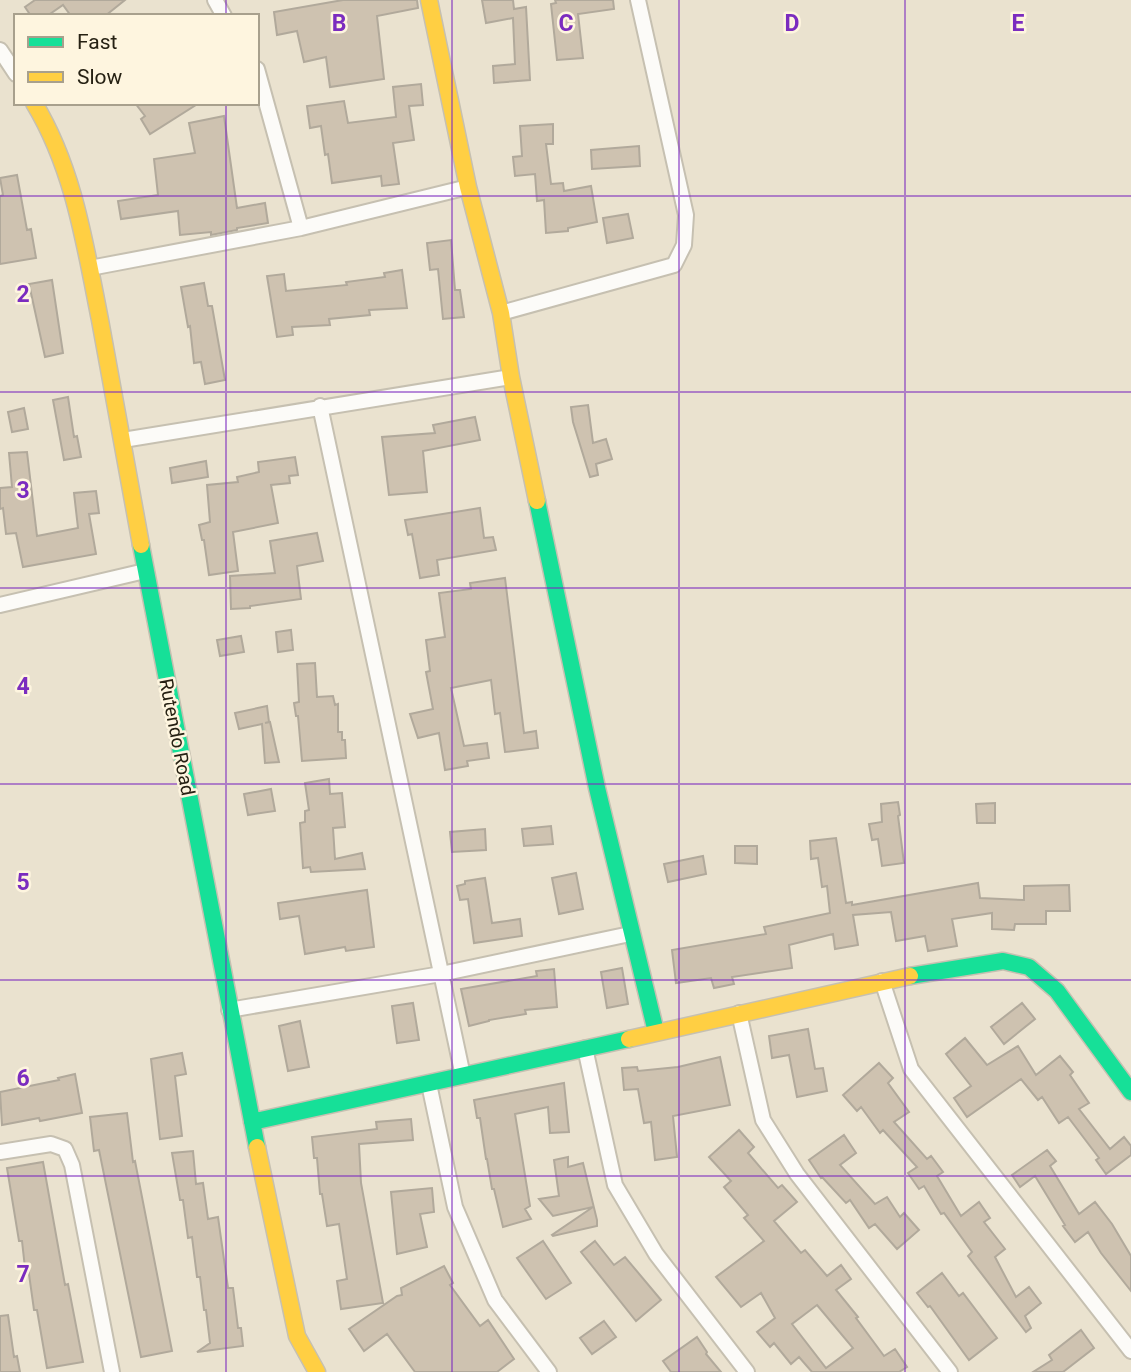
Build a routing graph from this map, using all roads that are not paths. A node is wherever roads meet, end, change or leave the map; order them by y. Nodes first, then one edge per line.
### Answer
1 (429, 0) edge
2 (638, 0) edge
3 (0, 50) edge
4 (14, 71) edge
5 (259, 76) edge
6 (35, 105) edge
7 (468, 187) junction
8 (301, 228) junction
9 (90, 268) junction
10 (501, 313) junction
11 (511, 377) junction
12 (320, 406) junction
13 (123, 440) junction
14 (145, 571) junction
15 (0, 605) edge
16 (630, 934) junction
17 (441, 974) junction
18 (882, 981) junction
19 (229, 1010) junction
20 (738, 1013) junction
21 (656, 1032) junction
22 (585, 1048) junction
23 (463, 1076) junction
24 (429, 1084) junction
25 (1131, 1092) edge
26 (252, 1122) junction
27 (0, 1152) edge
28 (1131, 1351) edge
29 (111, 1372) edge
30 (317, 1372) edge
31 (549, 1372) edge
32 (747, 1372) edge
33 (950, 1372) edge

1 - 7 street
2 - 10 street
3 - 4 street
5 - 8 street
6 - 9 street, Rutendo Road
7 - 8 street
7 - 10 street
8 - 9 street
9 - 13 street, Rutendo Road
10 - 11 street
11 - 12 street
11 - 16 street
12 - 13 street
12 - 17 street
13 - 14 street, Rutendo Road
14 - 15 street
14 - 19 street, Rutendo Road
16 - 17 street
16 - 21 street
17 - 19 street
17 - 23 street
18 - 20 street
18 - 25 street
18 - 28 street
19 - 26 street, Rutendo Road
20 - 21 street
20 - 33 street
21 - 22 street
22 - 23 street
22 - 32 street
23 - 24 street
24 - 26 street
24 - 31 street
26 - 30 street, Rutendo Road
27 - 29 street

